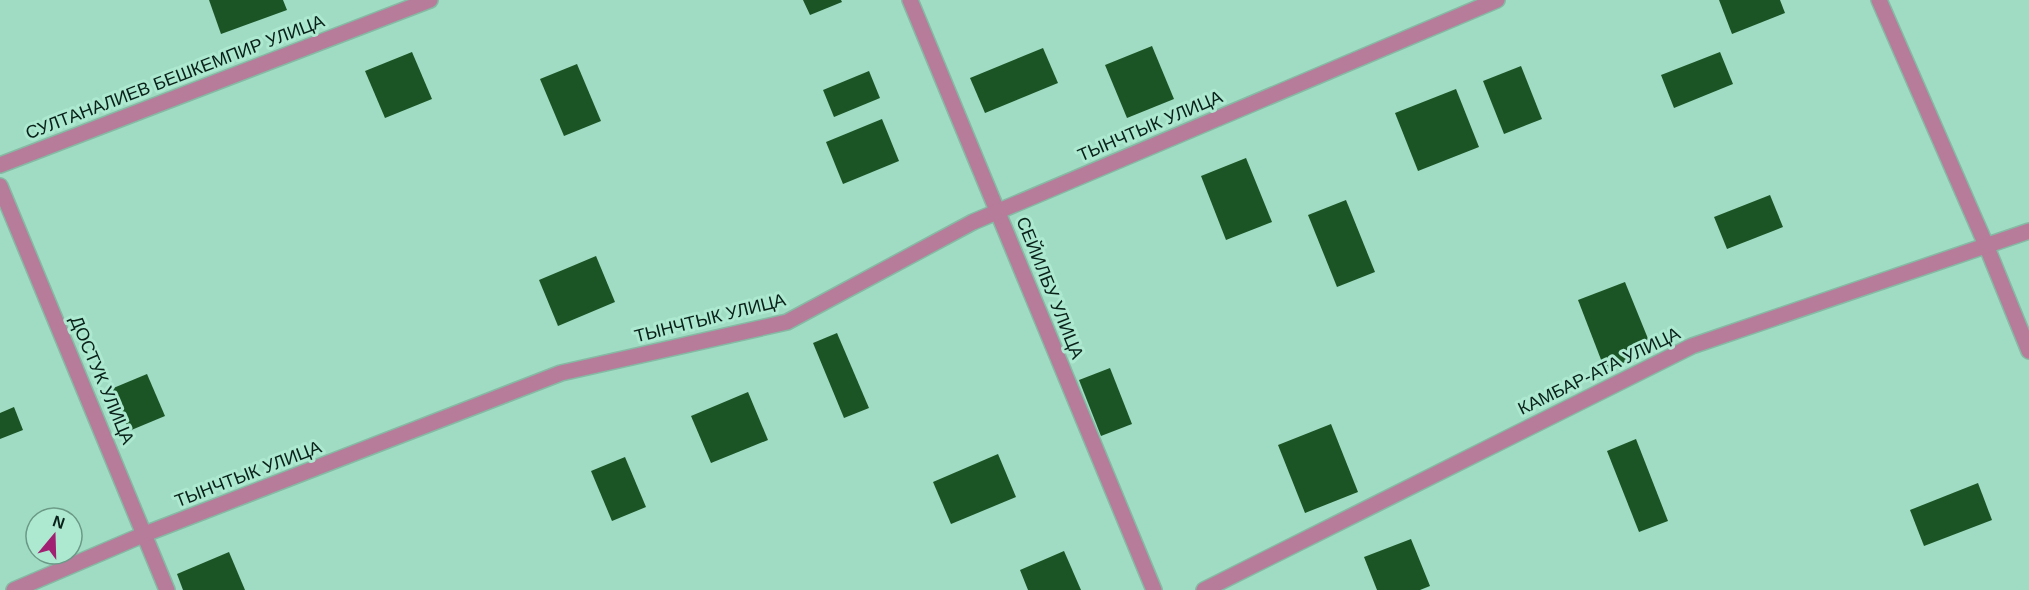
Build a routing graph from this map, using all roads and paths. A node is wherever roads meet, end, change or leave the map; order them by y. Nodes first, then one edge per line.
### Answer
1 (430, 0) edge
2 (910, 0) edge
3 (1497, 0) edge
4 (1879, 0) edge
5 (0, 165) edge
6 (0, 186) edge
7 (998, 212) junction
8 (2029, 231) edge
9 (1986, 245) junction
10 (2029, 351) edge
11 (144, 534) junction
12 (14, 590) edge
13 (168, 590) edge
14 (1154, 590) edge
15 (1204, 590) edge

1 - 5 street, СУЛТАНАЛИЕВ БЕШКЕМПИР УЛИЦА
2 - 7 street, СЕЙИЛБУ УЛИЦА
3 - 7 street, ТЫНЧТЫК УЛИЦА
4 - 9 street
6 - 11 street, ДОСТУК УЛИЦА
7 - 11 street, ТЫНЧТЫК УЛИЦА
7 - 14 street, СЕЙИЛБУ УЛИЦА
8 - 9 street, КАМБАР-АТА УЛИЦА
9 - 10 street
9 - 15 street, КАМБАР-АТА УЛИЦА
11 - 12 street, ТЫНЧТЫК УЛИЦА
11 - 13 street, ДОСТУК УЛИЦА

